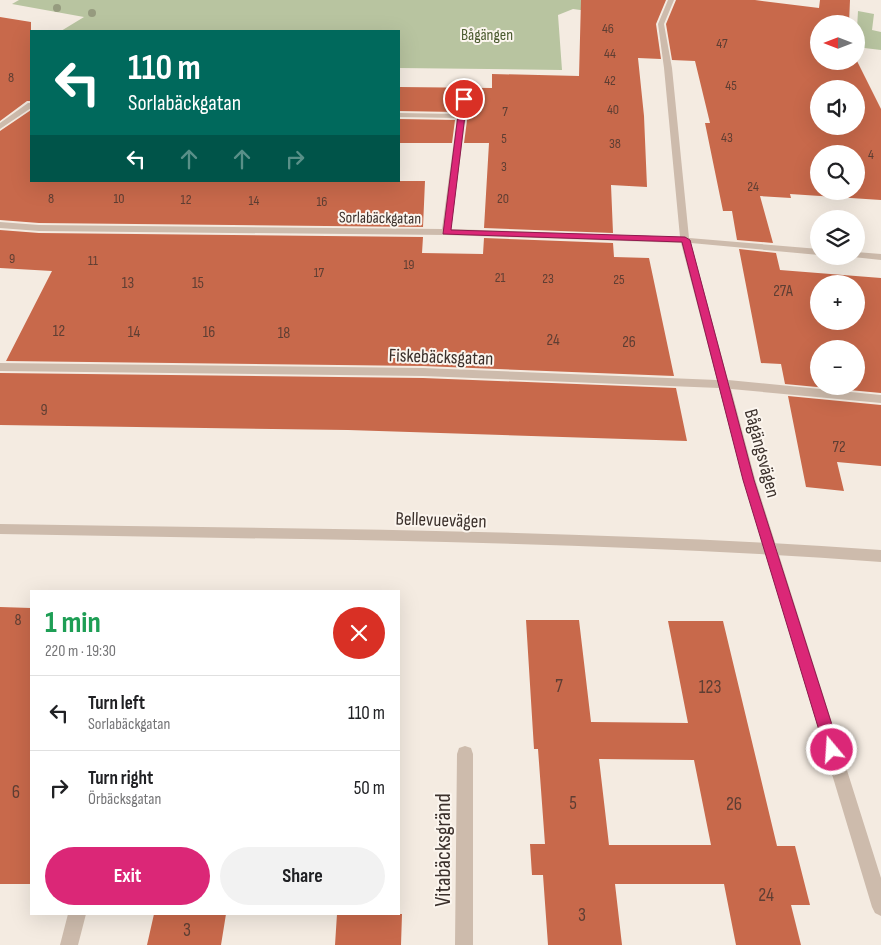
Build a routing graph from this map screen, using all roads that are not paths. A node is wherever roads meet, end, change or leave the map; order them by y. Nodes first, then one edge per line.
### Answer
1 (671, 0) edge
2 (464, 99) dead end
3 (28, 110) edge
4 (400, 115) edge
5 (462, 116) junction
6 (0, 128) edge
7 (0, 225) edge
8 (446, 232) junction
9 (685, 240) junction
10 (810, 251) edge
11 (865, 256) edge
12 (881, 257) edge
13 (0, 367) edge
14 (723, 384) junction
15 (881, 399) edge
16 (0, 529) edge
17 (770, 548) junction
18 (881, 556) edge
19 (465, 754) dead end
20 (881, 907) edge
21 (77, 915) edge
22 (69, 945) edge
23 (464, 945) edge

1 - 9 street, Bågängsvägen
2 - 5 street
3 - 6 street
4 - 5 street
5 - 8 street
7 - 8 street, Sorlabäckgatan
8 - 9 street, Sorlabäckgatan
9 - 10 street, Sorlabäckgatan
9 - 14 street, Bågängsvägen
11 - 12 street
13 - 14 street, Fiskebäcksgatan
14 - 15 street, Fiskebäcksgatan
14 - 17 street, Bågängsvägen
16 - 17 street, Bellevuevägen
17 - 18 street, Bellevuevägen
17 - 20 street, Bågängsvägen
19 - 23 street, Vitabäcksgränd
21 - 22 street

